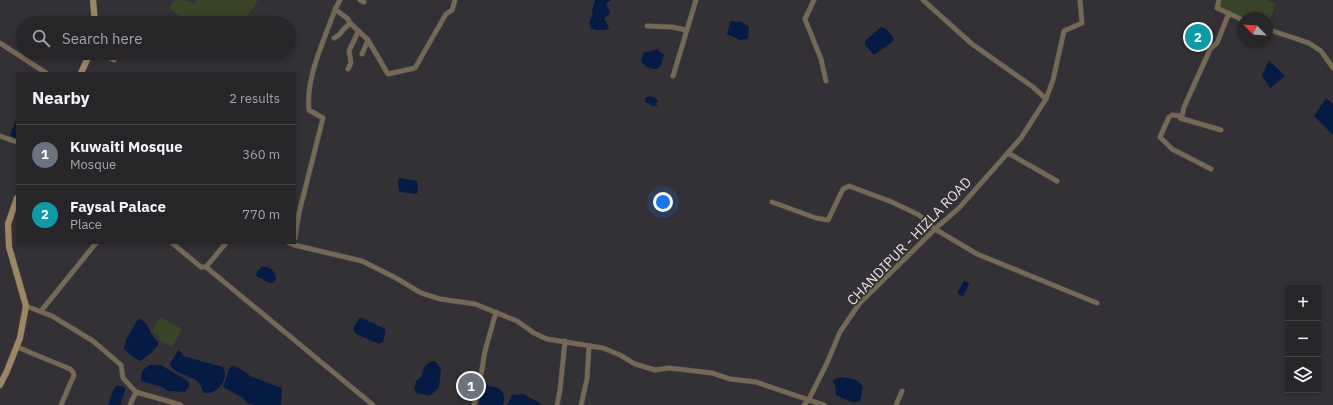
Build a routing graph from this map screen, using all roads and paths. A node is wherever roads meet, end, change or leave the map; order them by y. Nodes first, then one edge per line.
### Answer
1 (93, 0) edge
2 (340, 0) edge
3 (455, 0) edge
4 (696, 0) edge
5 (814, 0) edge
6 (923, 0) edge
7 (1080, 0) edge
8 (1219, 0) edge
9 (335, 9) junction
10 (1229, 14) junction
11 (94, 16) edge
12 (1237, 17) edge
13 (350, 23) junction
14 (646, 26) dead end
15 (686, 30) junction
16 (358, 32) junction
17 (1273, 32) edge
18 (334, 38) dead end
19 (368, 40) junction
20 (0, 43) edge
21 (16, 53) edge
22 (362, 54) dead end
23 (26, 60) edge
24 (87, 60) edge
25 (1333, 68) edge
26 (348, 69) dead end
27 (44, 72) edge
28 (82, 72) edge
29 (673, 76) dead end
30 (826, 81) dead end
31 (1046, 99) junction
32 (1182, 116) junction
33 (1221, 130) dead end
34 (0, 136) edge
35 (16, 142) edge
36 (1008, 152) junction
37 (1211, 169) dead end
38 (1057, 181) dead end
39 (16, 201) edge
40 (772, 202) dead end
41 (934, 229) junction
42 (296, 232) edge
43 (95, 244) edge
44 (173, 244) edge
45 (225, 244) edge
46 (292, 244) edge
47 (206, 267) junction
48 (1097, 303) dead end
49 (26, 306) junction
50 (41, 311) junction
51 (496, 312) junction
52 (565, 341) junction
53 (589, 346) junction
54 (17, 347) junction
55 (0, 385) edge
56 (902, 391) dead end
57 (136, 392) junction
58 (809, 399) junction
59 (61, 405) edge
60 (130, 405) edge
61 (181, 405) edge
62 (373, 405) edge
63 (474, 405) edge
64 (557, 405) edge
65 (581, 405) edge
66 (804, 405) edge
67 (824, 405) edge
68 (896, 405) edge

1 - 11 main road
2 - 9 street
3 - 19 street
4 - 15 street
5 - 30 street
6 - 31 street
7 - 31 street, CHANDIPUR - HIZLA ROAD
8 - 10 street
9 - 13 street
9 - 42 street
10 - 12 street
10 - 32 street
13 - 16 street
13 - 18 street
14 - 15 street
15 - 29 street
16 - 19 street
16 - 26 street
17 - 25 street
19 - 22 street
20 - 21 street
23 - 27 street
24 - 28 main road
31 - 36 street, CHANDIPUR - HIZLA ROAD
32 - 33 street
32 - 37 street
34 - 35 street
36 - 38 street
36 - 41 street, CHANDIPUR - HIZLA ROAD
39 - 49 main road
40 - 41 street
41 - 48 street
41 - 58 street, CHANDIPUR - HIZLA ROAD
43 - 50 street
44 - 47 street
45 - 47 street
46 - 51 street
47 - 62 street
49 - 50 street
49 - 54 main road
50 - 57 street
51 - 52 street
51 - 63 street
52 - 53 street
52 - 64 street
53 - 58 street
53 - 65 street
54 - 55 main road
54 - 59 street
56 - 68 street
57 - 60 street
57 - 61 street
58 - 66 street, CHANDIPUR - HIZLA ROAD
58 - 67 street

